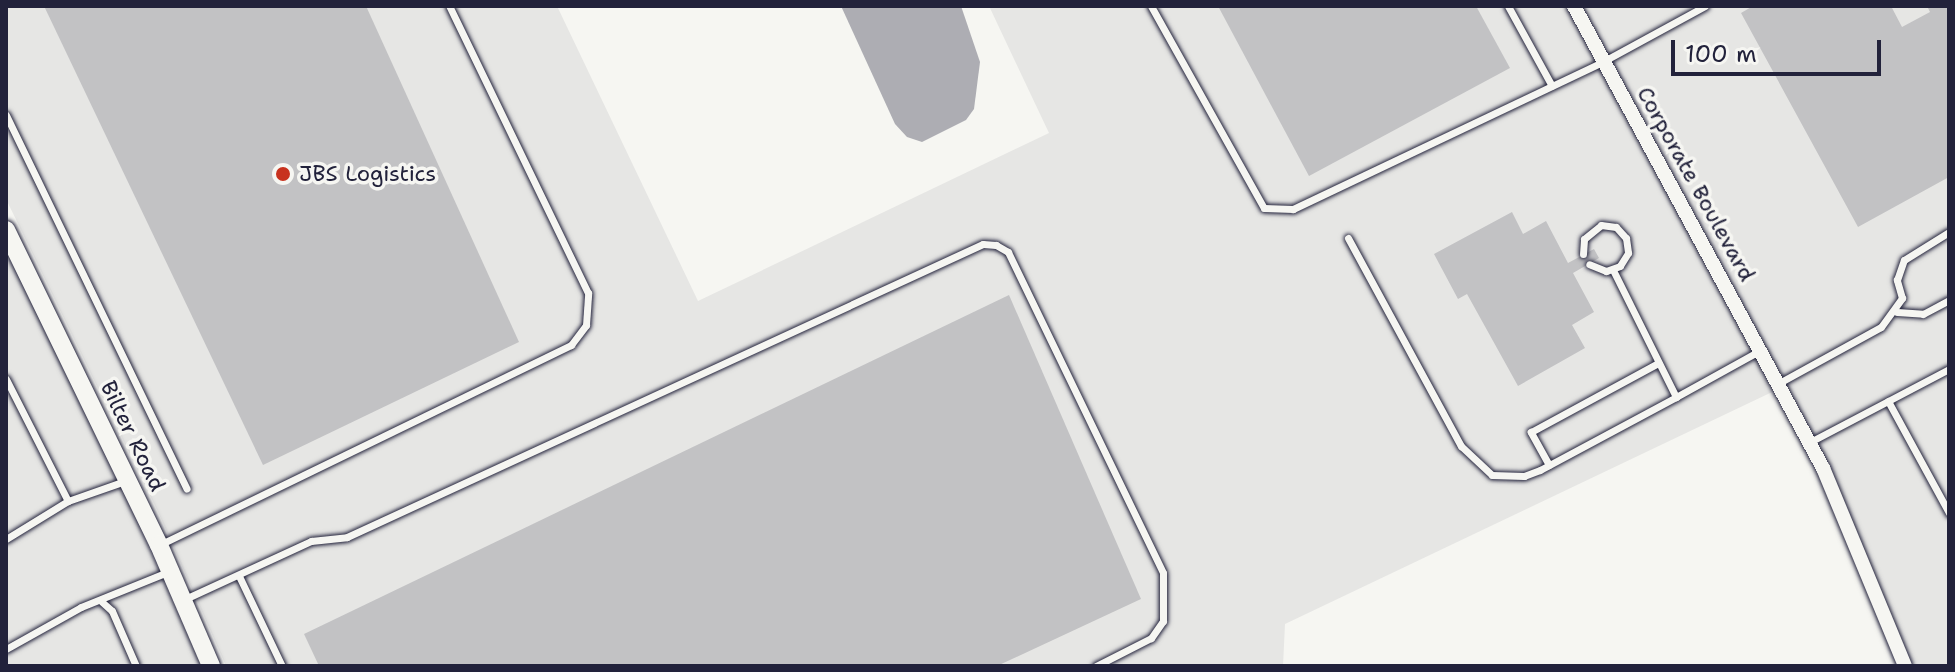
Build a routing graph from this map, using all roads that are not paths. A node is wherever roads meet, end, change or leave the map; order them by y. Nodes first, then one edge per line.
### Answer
1 (449, 6) edge
2 (1151, 6) edge
3 (1508, 6) edge
4 (1574, 6) edge
5 (1705, 6) edge
6 (1604, 61) junction
7 (1552, 86) junction
8 (6, 115) edge
9 (6, 230) edge
10 (1949, 232) edge
11 (1348, 238) dead end
12 (1583, 254) dead end
13 (1589, 264) dead end
14 (1613, 270) junction
15 (1949, 300) edge
16 (1897, 312) junction
17 (1761, 349) junction
18 (1658, 363) junction
19 (1949, 369) edge
20 (6, 379) edge
21 (1779, 383) junction
22 (1676, 397) junction
23 (1888, 401) junction
24 (1810, 442) junction
25 (1549, 465) junction
26 (127, 480) junction
27 (187, 489) dead end
28 (68, 501) junction
29 (1949, 513) edge
30 (6, 539) edge
31 (159, 545) junction
32 (170, 570) junction
33 (239, 576) junction
34 (183, 600) junction
35 (102, 602) junction
36 (6, 649) edge
37 (136, 666) edge
38 (211, 666) edge
39 (282, 666) edge
40 (1096, 666) edge
41 (1905, 666) edge

1 - 31 lane
2 - 7 lane
3 - 7 lane
4 - 6 street, Corporate Boulevard
5 - 6 lane
6 - 7 lane
6 - 17 street, Corporate Boulevard
8 - 27 lane
9 - 26 street, Bilter Road
10 - 16 lane
11 - 25 lane
12 - 14 lane
13 - 14 lane
14 - 18 lane
15 - 16 lane
16 - 21 lane
17 - 21 street, Corporate Boulevard
17 - 22 lane
18 - 22 lane
18 - 25 lane
19 - 23 lane
20 - 28 lane
21 - 24 street, Corporate Boulevard
22 - 25 lane
23 - 24 lane
23 - 29 lane
24 - 41 street, Corporate Boulevard
26 - 28 lane
26 - 31 street, Bilter Road
28 - 30 lane
31 - 32 street, Bilter Road
32 - 34 street, Bilter Road
32 - 35 lane
33 - 34 lane
33 - 39 lane
33 - 40 lane
34 - 38 street, Bilter Road
35 - 36 lane
35 - 37 lane

